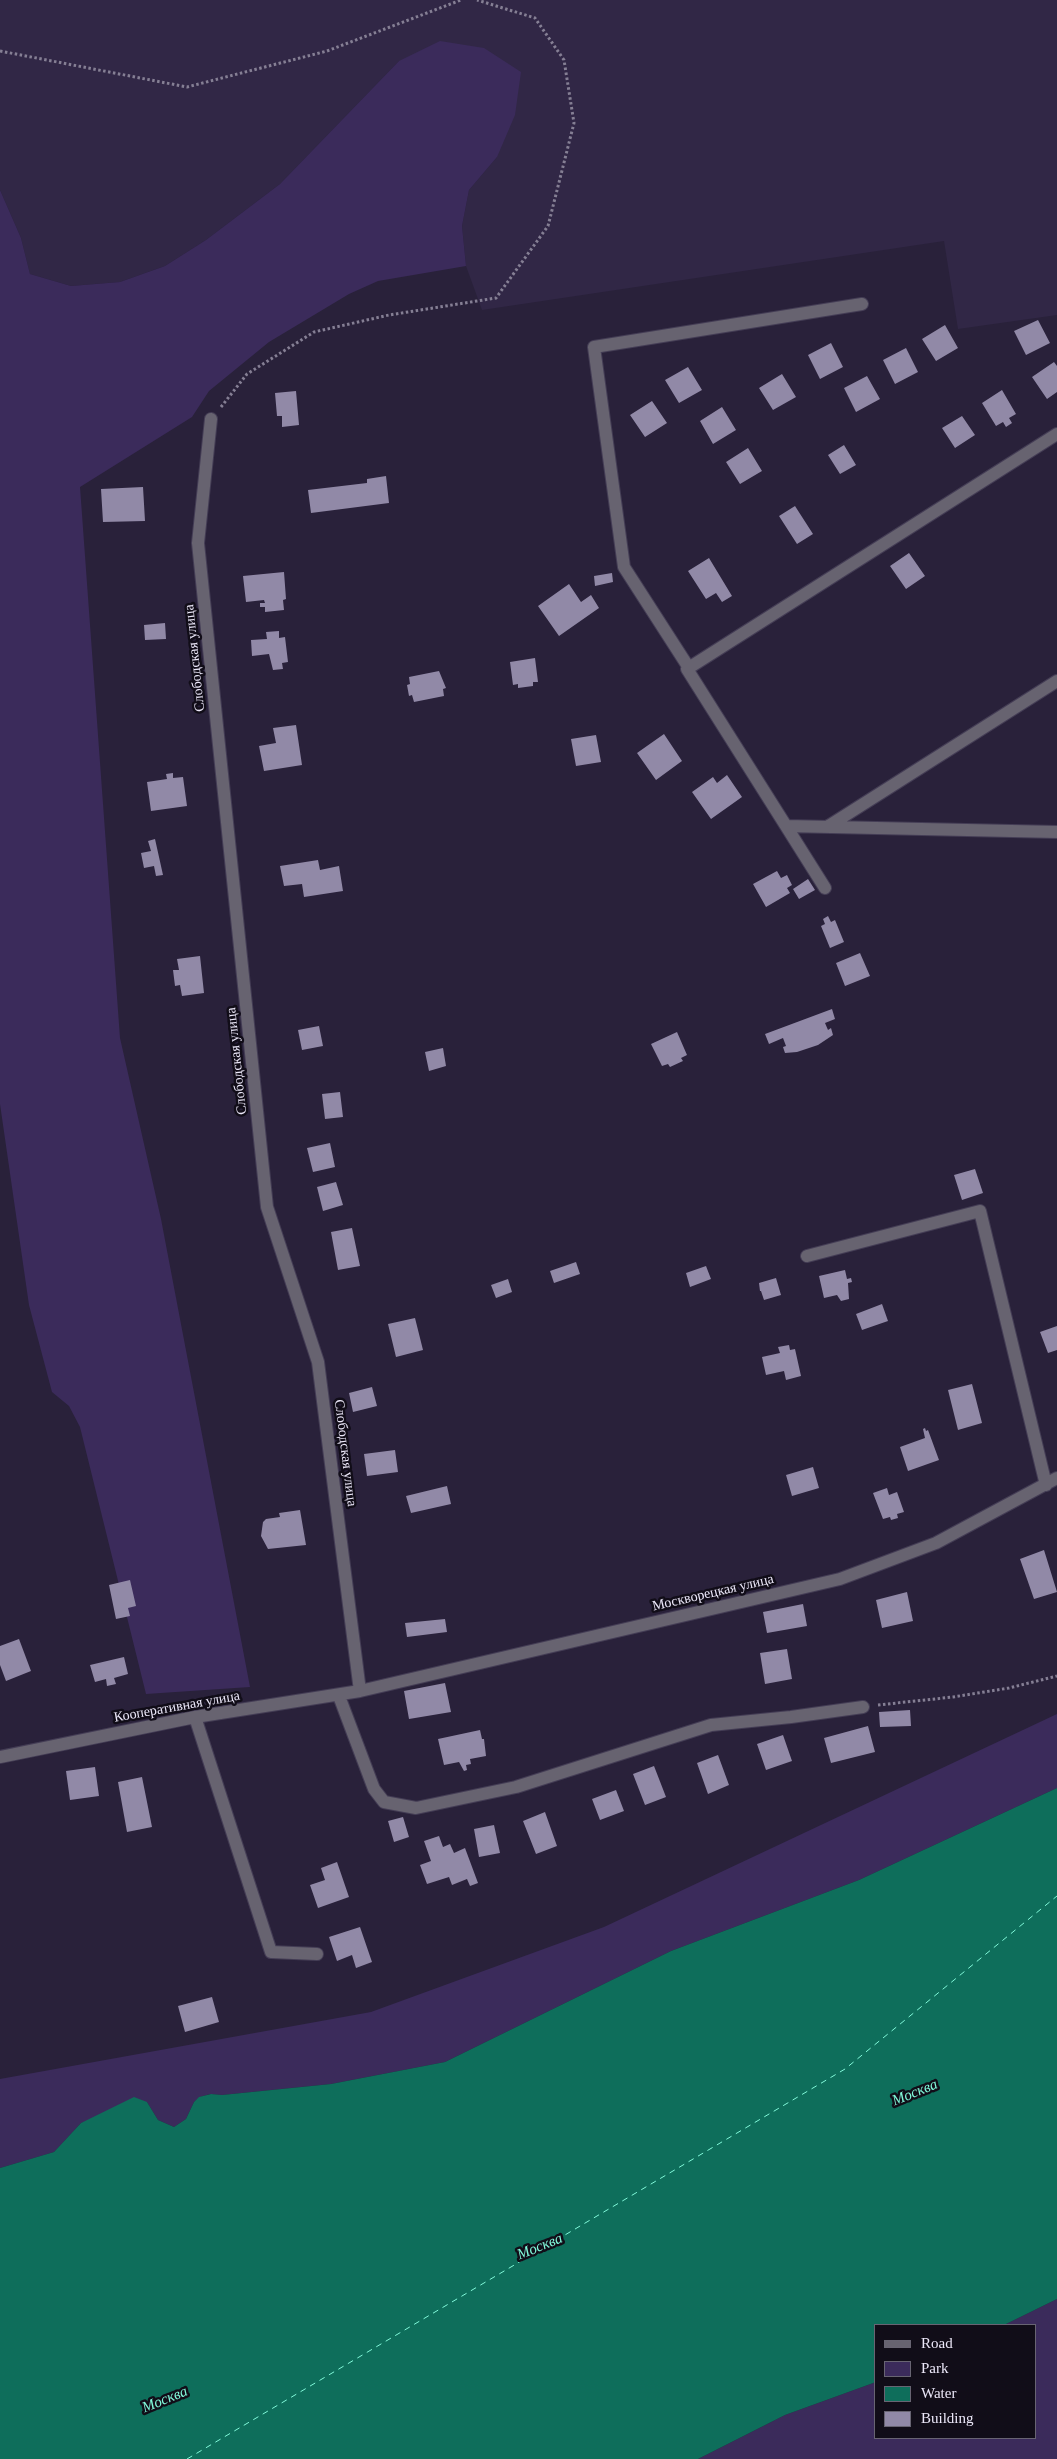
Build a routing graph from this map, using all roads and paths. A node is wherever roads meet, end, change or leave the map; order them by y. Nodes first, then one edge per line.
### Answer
1 (461, 0) edge
2 (478, 0) edge
3 (0, 51) edge
4 (862, 304) dead end
5 (211, 419) joint
6 (1057, 434) edge
7 (689, 668) junction
8 (1057, 681) edge
9 (786, 826) junction
10 (827, 827) junction
11 (1057, 832) edge
12 (825, 888) dead end
13 (807, 1256) dead end
14 (1052, 1481) edge
15 (1057, 1676) edge
16 (360, 1691) junction
17 (339, 1696) junction
18 (863, 1707) joint
19 (195, 1716) junction
20 (0, 1757) edge
21 (318, 1954) dead end

1 - 3 path
2 - 5 path
4 - 7 street
5 - 16 street, Слободская улица
6 - 7 street
7 - 9 street
8 - 10 street
9 - 10 street
9 - 12 street
10 - 11 street
13 - 14 street
14 - 16 street, Москворецкая улица
15 - 18 path
16 - 17 street, Кооперативная улица
17 - 18 street
17 - 19 street, Кооперативная улица
19 - 20 street, Кооперативная улица
19 - 21 street

